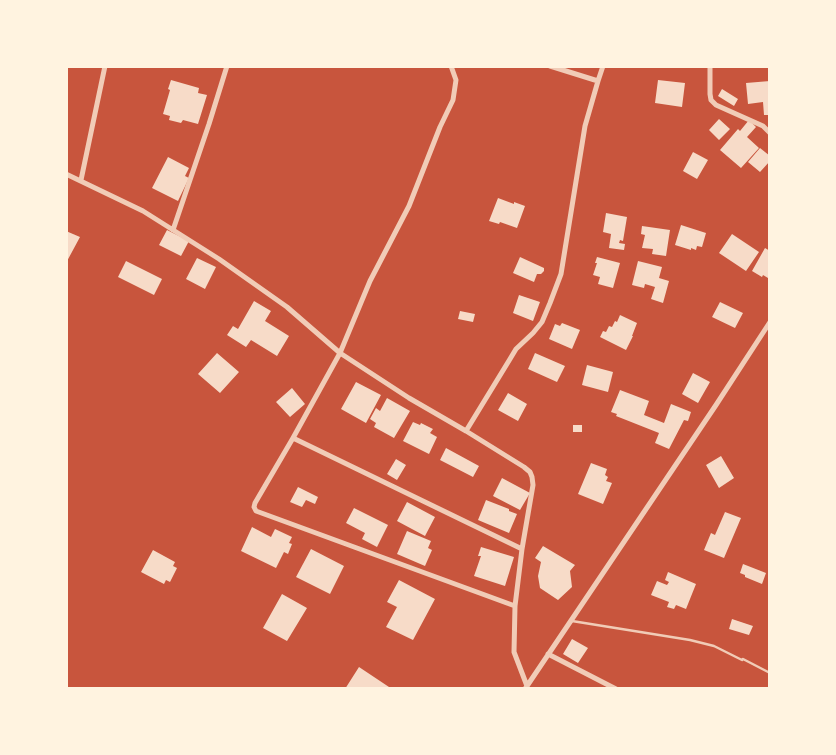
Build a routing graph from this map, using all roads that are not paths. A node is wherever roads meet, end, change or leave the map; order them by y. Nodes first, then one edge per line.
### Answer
1 (105, 66) edge
2 (227, 66) edge
3 (451, 66) edge
4 (550, 66) edge
5 (603, 66) edge
6 (710, 66) edge
7 (598, 81) junction
8 (770, 133) edge
9 (66, 174) edge
10 (81, 180) junction
11 (173, 230) junction
12 (770, 322) edge
13 (340, 353) junction
14 (466, 431) junction
15 (293, 438) junction
16 (522, 549) junction
17 (515, 606) junction
18 (571, 620) junction
19 (548, 654) junction
20 (770, 673) edge
21 (526, 687) edge
22 (616, 689) edge

1 - 10 street
2 - 11 street
3 - 13 street
4 - 7 street
5 - 7 street
6 - 8 street
7 - 14 street
9 - 10 street
10 - 11 street
11 - 13 street
12 - 18 street
13 - 14 street
13 - 15 street
14 - 16 street
15 - 16 street
15 - 17 street
16 - 17 street
17 - 21 street
18 - 19 street
18 - 20 lane
19 - 21 street
19 - 22 street

